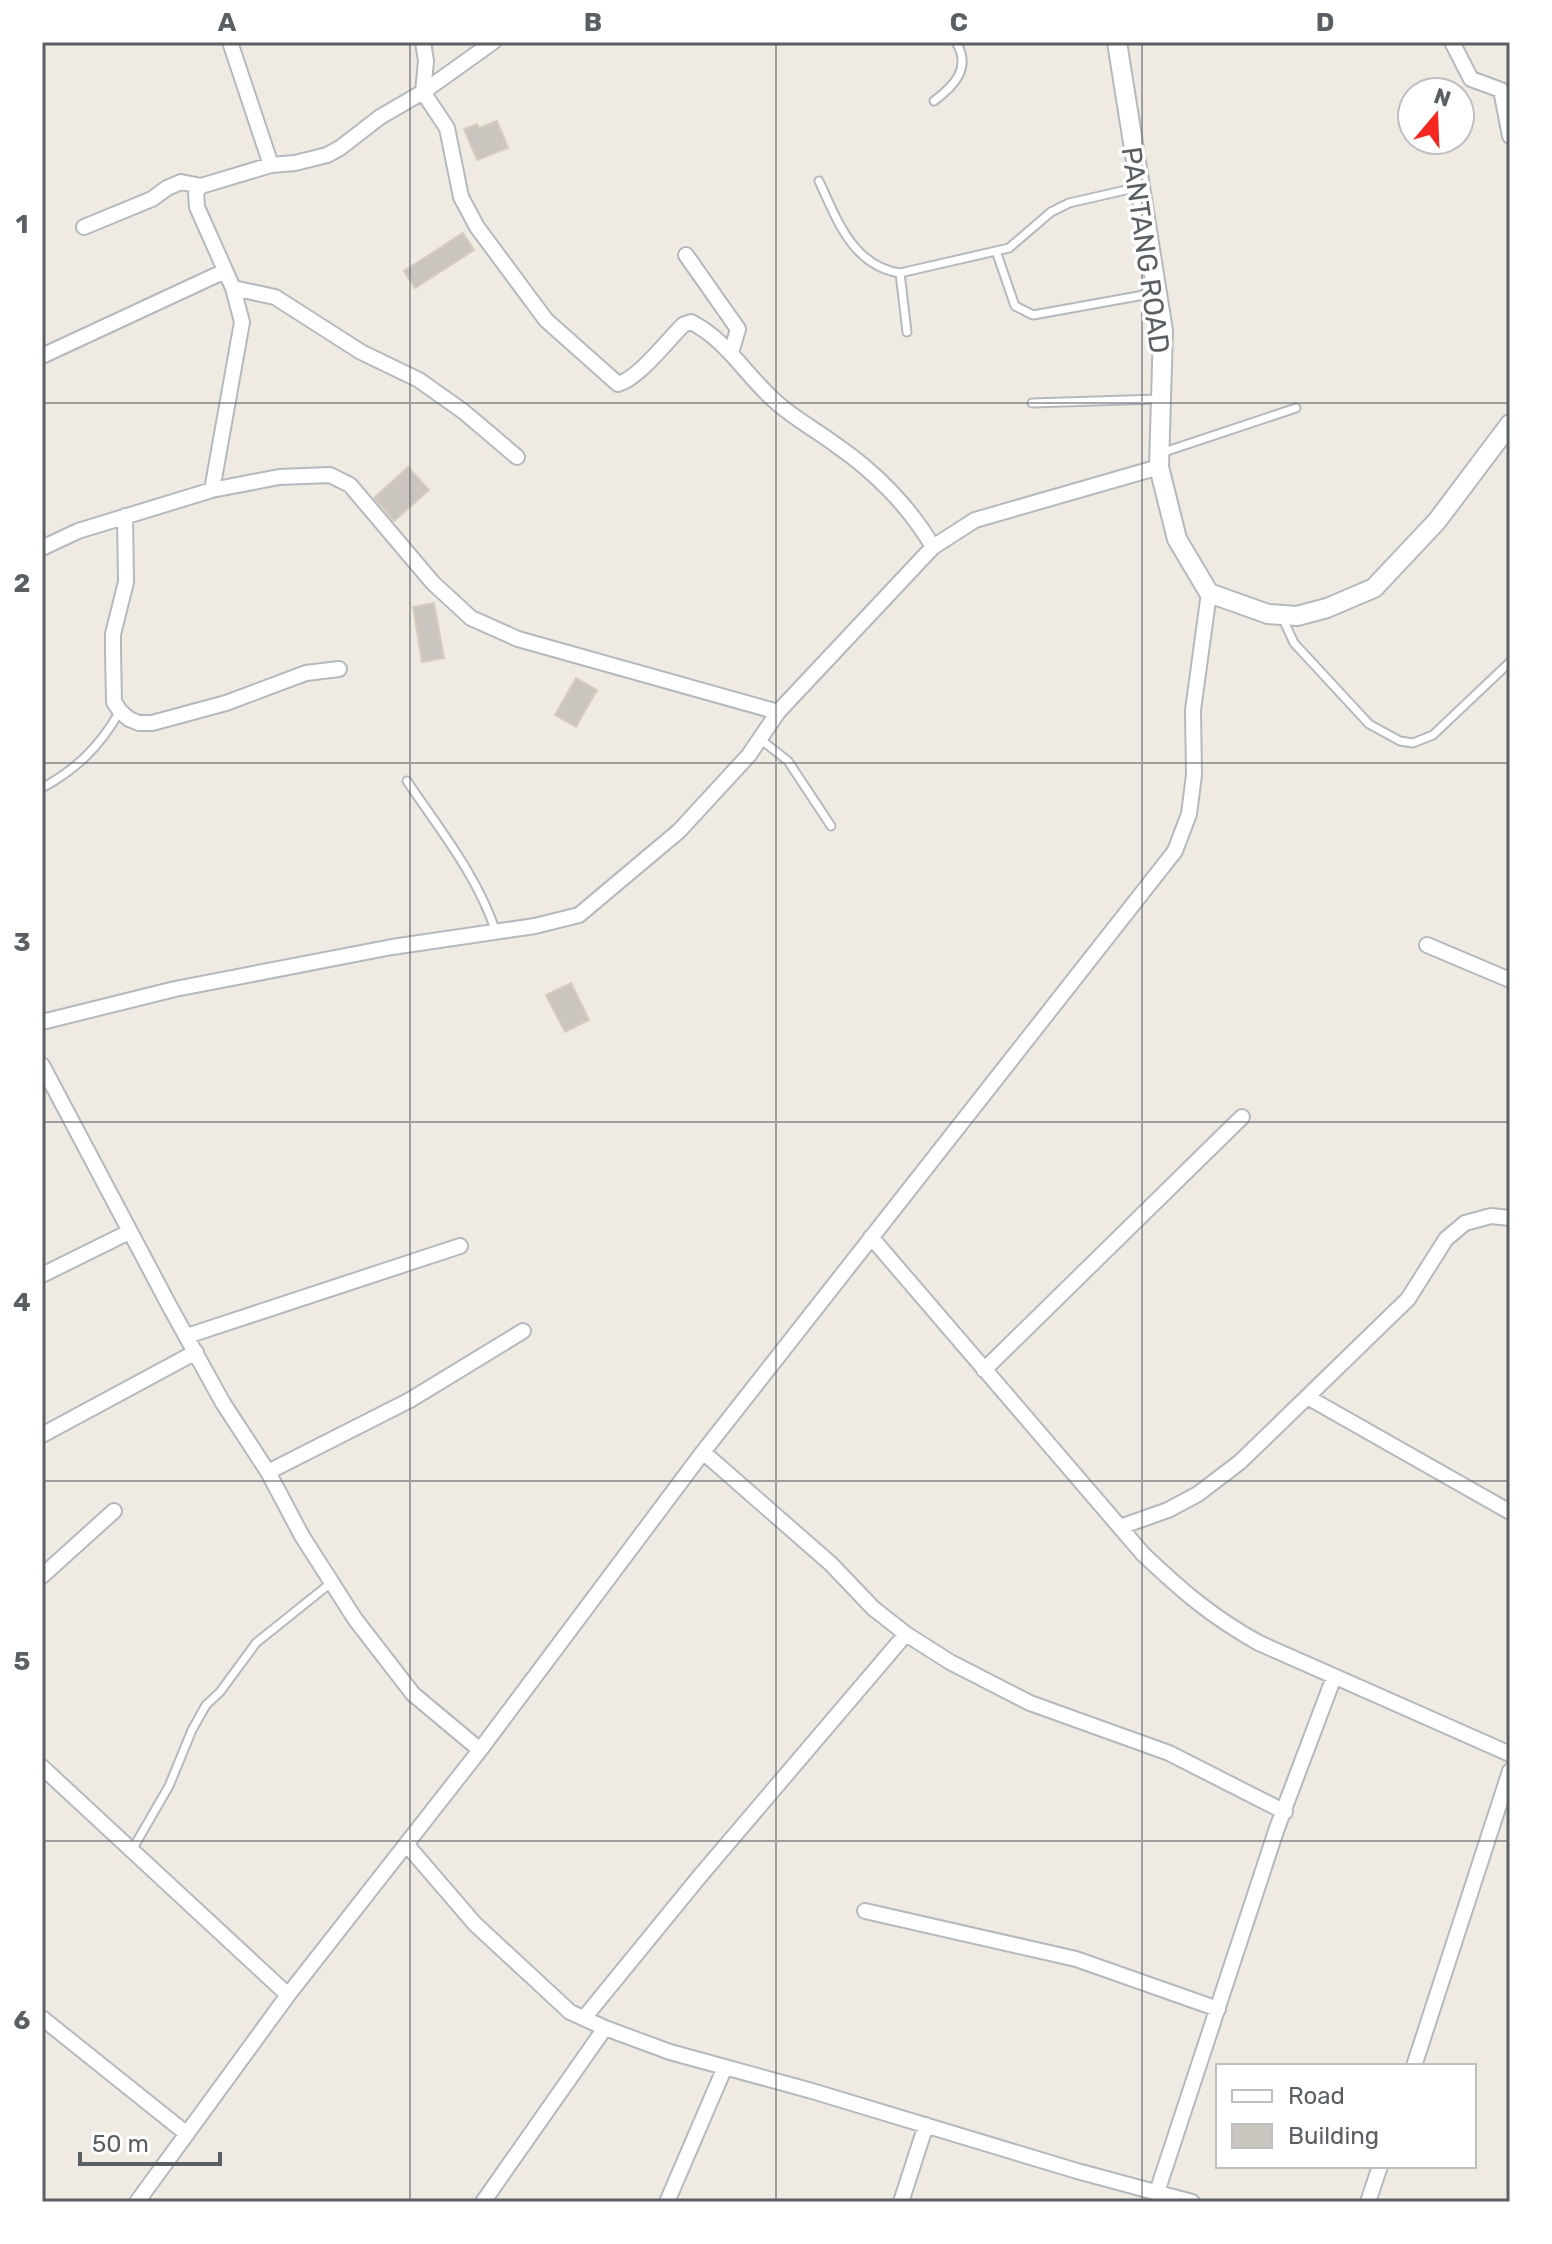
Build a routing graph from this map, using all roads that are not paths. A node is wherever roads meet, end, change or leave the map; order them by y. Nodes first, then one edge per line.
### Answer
1 (230, 42) edge
2 (423, 42) edge
3 (493, 42) edge
4 (956, 42) edge
5 (1117, 42) edge
6 (1452, 42) edge
7 (423, 92) junction
8 (934, 101) dead end
9 (1510, 136) edge
10 (271, 165) junction
11 (819, 181) dead end
12 (201, 186) junction
13 (1139, 187) junction
14 (84, 227) dead end
15 (996, 251) junction
16 (686, 255) dead end
17 (225, 271) junction
18 (900, 273) junction
19 (233, 288) junction
20 (1156, 292) junction
21 (907, 332) dead end
22 (731, 353) junction
23 (42, 356) edge
24 (1161, 399) junction
25 (1032, 403) dead end
26 (1296, 408) dead end
27 (1510, 424) edge
28 (517, 457) dead end
29 (1159, 461) junction
30 (212, 490) junction
31 (125, 516) junction
32 (933, 547) junction
33 (42, 548) edge
34 (1209, 593) junction
35 (1281, 615) junction
36 (1510, 662) edge
37 (339, 669) dead end
38 (120, 711) junction
39 (778, 712) junction
40 (760, 739) junction
41 (407, 781) dead end
42 (42, 788) edge
43 (831, 826) dead end
44 (496, 932) junction
45 (1427, 945) dead end
46 (1510, 980) edge
47 (42, 1022) edge
48 (42, 1065) edge
49 (1242, 1117) dead end
50 (1510, 1218) edge
51 (129, 1232) junction
52 (871, 1237) junction
53 (460, 1246) dead end
54 (42, 1275) edge
55 (523, 1331) dead end
56 (187, 1336) junction
57 (196, 1352) junction
58 (984, 1370) junction
59 (1309, 1398) junction
60 (42, 1435) edge
61 (703, 1452) junction
62 (268, 1472) junction
63 (1509, 1510) edge
64 (114, 1511) dead end
65 (1120, 1527) junction
66 (42, 1576) edge
67 (332, 1582) junction
68 (906, 1634) junction
69 (1334, 1677) junction
70 (480, 1750) junction
71 (1510, 1754) edge
72 (42, 1767) edge
73 (1510, 1771) edge
74 (1285, 1812) junction
75 (407, 1845) junction
76 (132, 1850) junction
77 (865, 1911) dead end
78 (288, 1995) junction
79 (1218, 2009) junction
80 (42, 2018) edge
81 (584, 2018) junction
82 (605, 2028) junction
83 (1415, 2064) edge
84 (725, 2067) junction
85 (926, 2125) junction
86 (187, 2134) junction
87 (1379, 2168) edge
88 (1157, 2192) junction
89 (137, 2202) edge
90 (483, 2202) edge
91 (667, 2202) edge
92 (901, 2202) edge
93 (1192, 2202) edge
94 (1368, 2202) edge

1 - 10 street
2 - 7 street
3 - 7 street
4 - 8 lane
5 - 13 street, PANTANG ROAD
6 - 9 street
7 - 10 street
7 - 22 street
10 - 12 street
11 - 18 lane
12 - 14 street
12 - 17 street
13 - 15 lane
13 - 20 street, PANTANG ROAD
15 - 18 lane
15 - 20 lane
16 - 22 street
17 - 19 street
17 - 23 street
18 - 21 lane
19 - 28 street
19 - 30 street
20 - 24 street, PANTANG ROAD
22 - 32 street
24 - 25 lane
24 - 29 street, PANTANG ROAD
26 - 29 lane
27 - 35 street
29 - 32 street
29 - 34 street, PANTANG ROAD
30 - 31 street
30 - 39 street
31 - 33 street
31 - 38 street
32 - 39 street
34 - 35 street
34 - 52 street
35 - 36 lane
37 - 38 street
38 - 42 lane
39 - 40 street
40 - 43 lane
40 - 44 street
41 - 44 lane
44 - 47 street
45 - 46 street
48 - 51 street
49 - 58 street
50 - 59 street
51 - 54 street
51 - 56 street
52 - 58 street
52 - 61 street
53 - 56 street
55 - 62 street
56 - 57 street
57 - 60 street
57 - 62 street
58 - 65 street
59 - 63 street
59 - 65 street
61 - 68 street
61 - 70 street
62 - 67 street
64 - 66 street
65 - 69 street
67 - 70 street
67 - 76 lane
68 - 74 street
68 - 81 street
69 - 71 street
69 - 74 street
70 - 75 street
72 - 76 street
73 - 83 street
74 - 79 street
75 - 78 street
75 - 81 street
76 - 78 street
77 - 79 street
78 - 86 street
79 - 88 street
80 - 86 street
81 - 82 street
82 - 84 street
82 - 90 street
84 - 85 street
84 - 91 street
85 - 88 street
85 - 92 street
86 - 89 street
87 - 94 street
88 - 93 street

